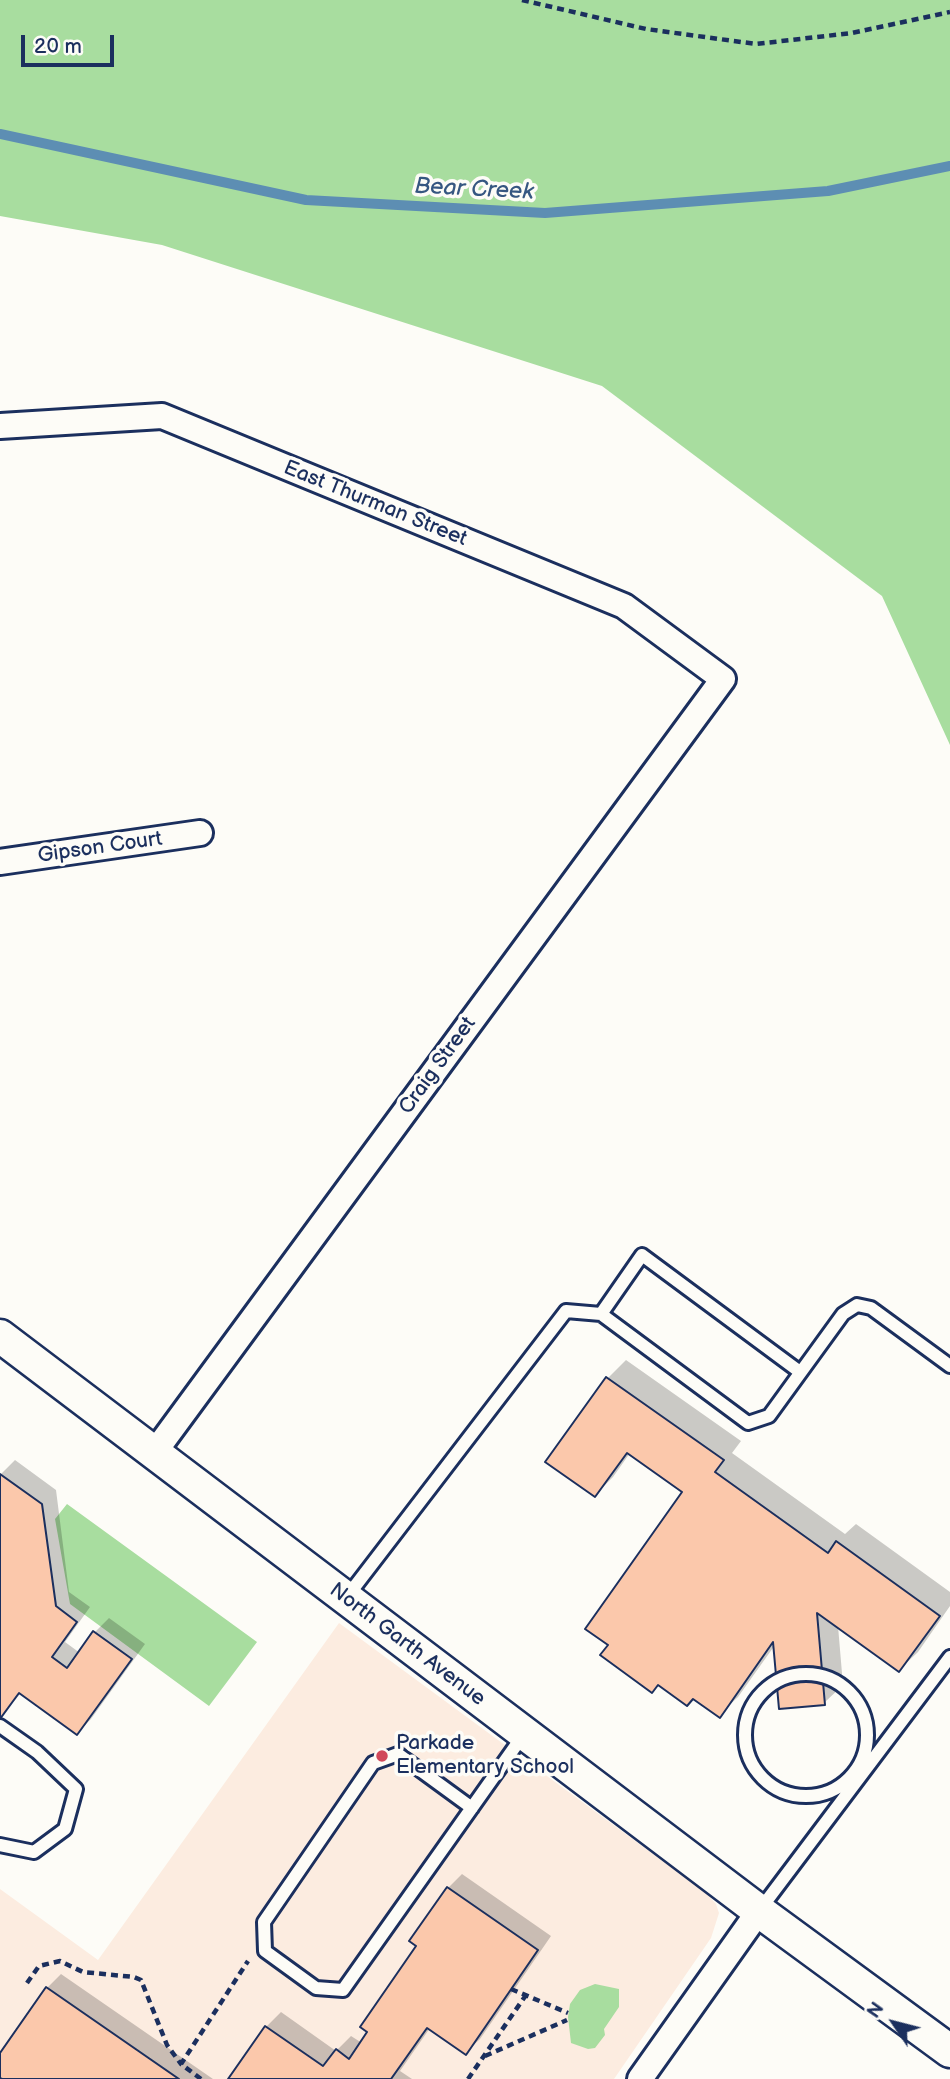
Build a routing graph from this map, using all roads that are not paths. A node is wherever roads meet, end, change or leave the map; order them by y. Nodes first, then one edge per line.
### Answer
1 (0, 426) edge
2 (723, 678) joint
3 (200, 833) dead end
4 (0, 862) edge
5 (601, 1314) junction
6 (0, 1336) edge
7 (950, 1366) edge
8 (800, 1372) junction
9 (154, 1453) junction
10 (346, 1598) junction
11 (950, 1657) edge
12 (0, 1726) edge
13 (524, 1734) junction
14 (856, 1777) junction
15 (472, 1808) junction
16 (0, 1845) edge
17 (759, 1912) junction
18 (950, 2051) edge
19 (639, 2079) edge

1 - 2 street, East Thurman Street
2 - 9 street, Craig Street
3 - 4 street, Gipson Court
5 - 8 lane
5 - 8 lane
5 - 10 lane
6 - 9 street, North Garth Avenue
7 - 8 lane
9 - 10 street, North Garth Avenue
10 - 13 street, North Garth Avenue
11 - 14 lane
12 - 16 lane
13 - 15 lane
13 - 17 street, North Garth Avenue
14 - 14 lane
14 - 17 lane
15 - 15 lane
17 - 18 street, North Garth Avenue
17 - 19 street

